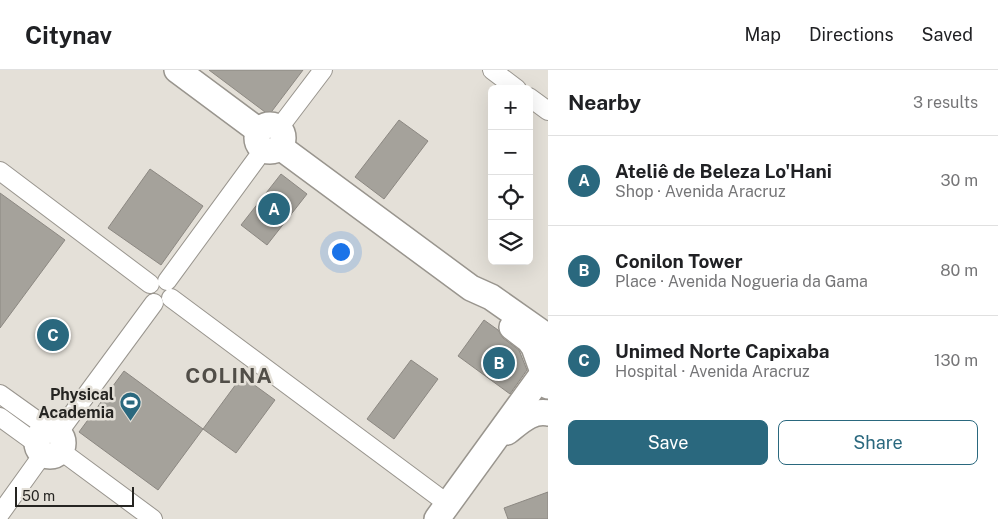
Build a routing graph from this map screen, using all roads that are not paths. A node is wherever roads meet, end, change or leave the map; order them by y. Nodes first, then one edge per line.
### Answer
1 (177, 70) edge
2 (323, 70) edge
3 (492, 70) edge
4 (513, 85) edge
5 (533, 100) edge
6 (548, 111) edge
7 (270, 139) junction
8 (0, 171) edge
9 (471, 288) junction
10 (164, 294) junction
11 (548, 337) edge
12 (545, 367) edge
13 (0, 394) edge
14 (548, 413) edge
15 (0, 417) edge
16 (50, 442) junction
17 (493, 442) junction
18 (443, 511) edge
19 (0, 514) edge
20 (153, 519) edge

1 - 7 main road
2 - 7 street
3 - 4 street
5 - 6 street
7 - 9 main road
7 - 10 street
8 - 10 street
9 - 11 main road
9 - 12 main road
10 - 16 street
10 - 18 street
12 - 17 main road
13 - 16 street
14 - 17 main road
15 - 16 street
16 - 19 street
16 - 20 street
17 - 18 main road

